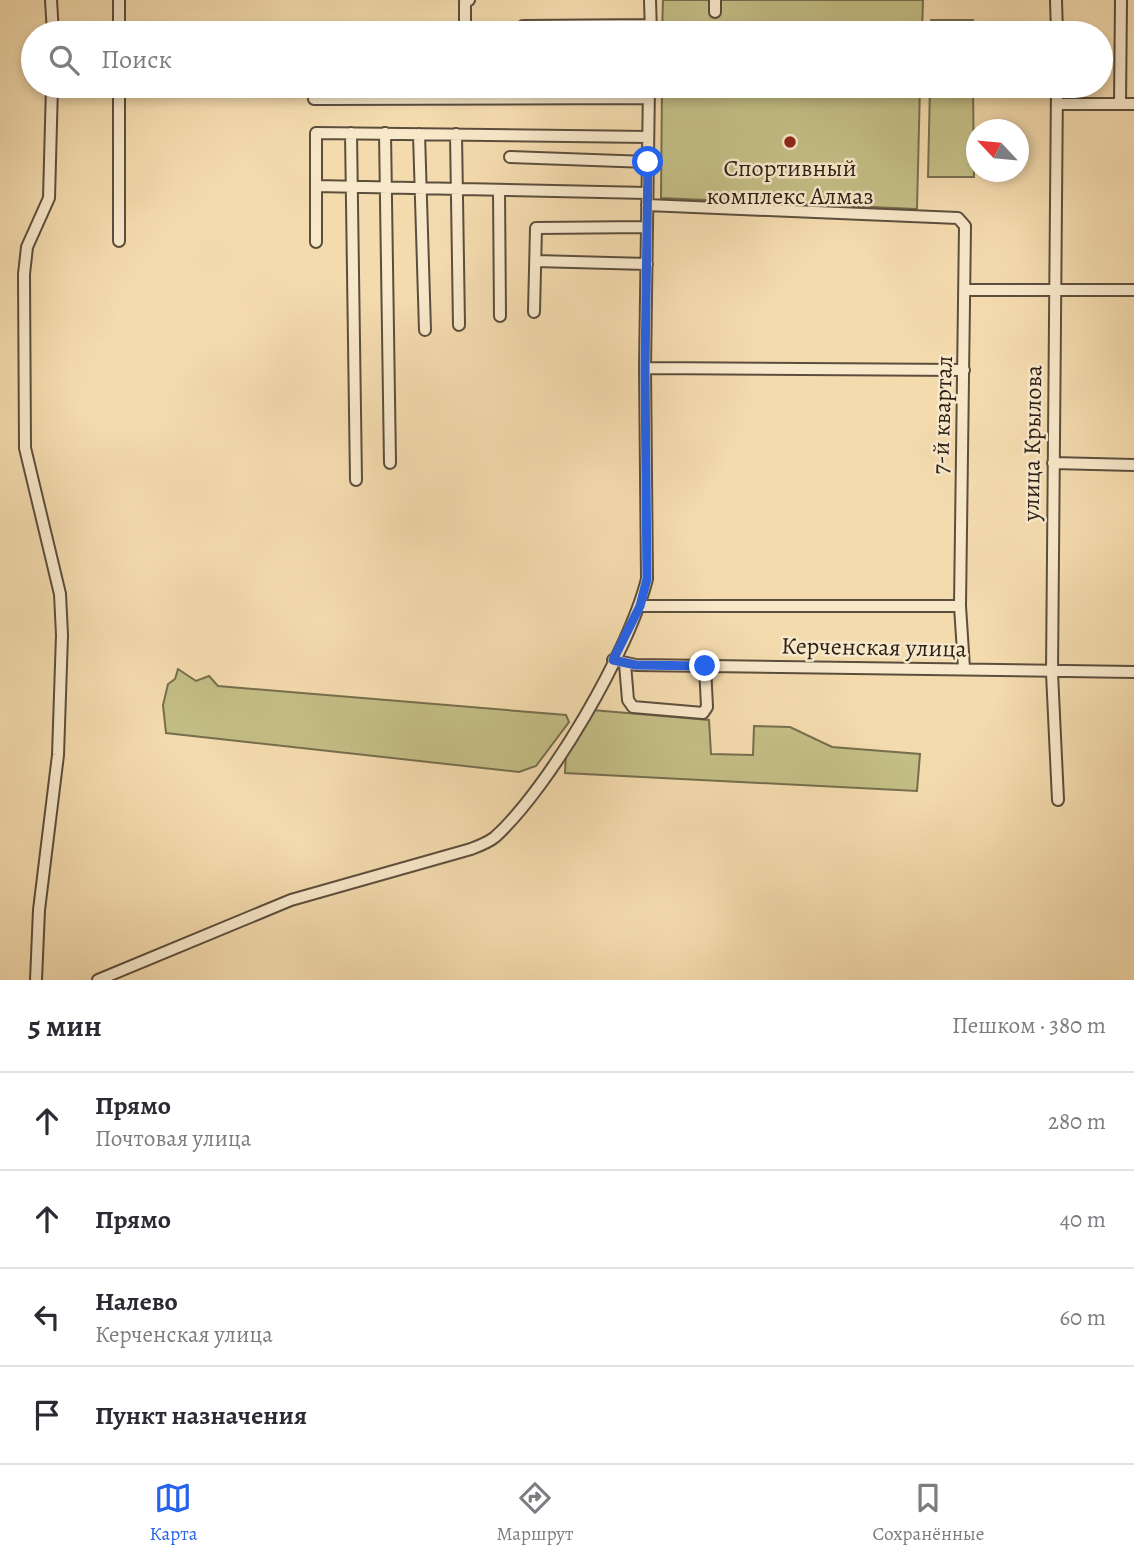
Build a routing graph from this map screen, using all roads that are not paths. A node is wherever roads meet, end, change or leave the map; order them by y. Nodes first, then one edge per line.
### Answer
1 (51, 0) edge
2 (119, 0) edge
3 (469, 0) edge
4 (650, 0) edge
5 (1056, 0) edge
6 (1121, 0) edge
7 (52, 21) edge
8 (119, 21) edge
9 (465, 21) edge
10 (651, 21) edge
11 (1057, 21) edge
12 (52, 98) edge
13 (119, 98) edge
14 (648, 98) joint
15 (1057, 98) edge
16 (314, 99) dead end
17 (1057, 104) junction
18 (1120, 104) junction
19 (1134, 104) edge
20 (351, 133) junction
21 (385, 134) junction
22 (419, 134) junction
23 (456, 134) junction
24 (648, 137) junction
25 (510, 157) dead end
26 (648, 162) junction
27 (316, 186) junction
28 (352, 187) junction
29 (385, 187) junction
30 (423, 188) junction
31 (457, 189) junction
32 (499, 190) junction
33 (647, 199) junction
34 (647, 227) junction
35 (119, 241) dead end
36 (316, 242) dead end
37 (536, 261) junction
38 (647, 264) junction
39 (1055, 289) junction
40 (966, 290) junction
41 (1134, 290) edge
42 (534, 312) dead end
43 (500, 316) dead end
44 (459, 326) dead end
45 (425, 330) dead end
46 (645, 369) junction
47 (964, 370) junction
48 (390, 463) dead end
49 (1052, 463) junction
50 (1134, 465) edge
51 (356, 480) dead end
52 (640, 606) junction
53 (960, 606) junction
54 (613, 660) junction
55 (625, 664) junction
56 (705, 666) junction
57 (964, 668) junction
58 (1134, 672) edge
59 (1052, 673) junction
60 (1058, 800) dead end
61 (36, 980) edge
62 (98, 980) edge

1 - 7 street
2 - 8 street
3 - 9 street
4 - 10 street
5 - 11 street
6 - 18 street
12 - 61 street
13 - 35 street
14 - 16 street
14 - 24 street
15 - 17 street, улица Крылова
17 - 18 street
17 - 39 street, улица Крылова
18 - 19 street
20 - 21 street
20 - 27 street
20 - 28 street
21 - 22 street
21 - 29 street
22 - 23 street
22 - 30 street
23 - 24 street
23 - 31 street
24 - 26 street
25 - 26 street
26 - 33 street
27 - 28 street, 7-й квартал
27 - 36 street
28 - 29 street, 7-й квартал
28 - 51 street
29 - 30 street, 7-й квартал
29 - 48 street
30 - 31 street, 7-й квартал
30 - 45 street
31 - 32 street, 7-й квартал
31 - 44 street
32 - 33 street, 7-й квартал
32 - 43 street
33 - 34 street
33 - 40 street, 7-й квартал
34 - 37 street
34 - 38 street
37 - 38 street
37 - 42 street
38 - 46 street
39 - 40 street
39 - 41 street
39 - 49 street, улица Крылова
40 - 47 street, 7-й квартал
46 - 47 street
46 - 52 street
47 - 53 street, 7-й квартал
49 - 50 street
49 - 59 street, улица Крылова
52 - 53 street
52 - 54 street
53 - 57 street, 7-й квартал
54 - 55 street, Керченская улица
54 - 62 street
55 - 56 street, Керченская улица
55 - 56 street
56 - 57 street, Керченская улица
57 - 59 street, Керченская улица
58 - 59 street, Керченская улица
59 - 60 street, улица Крылова

